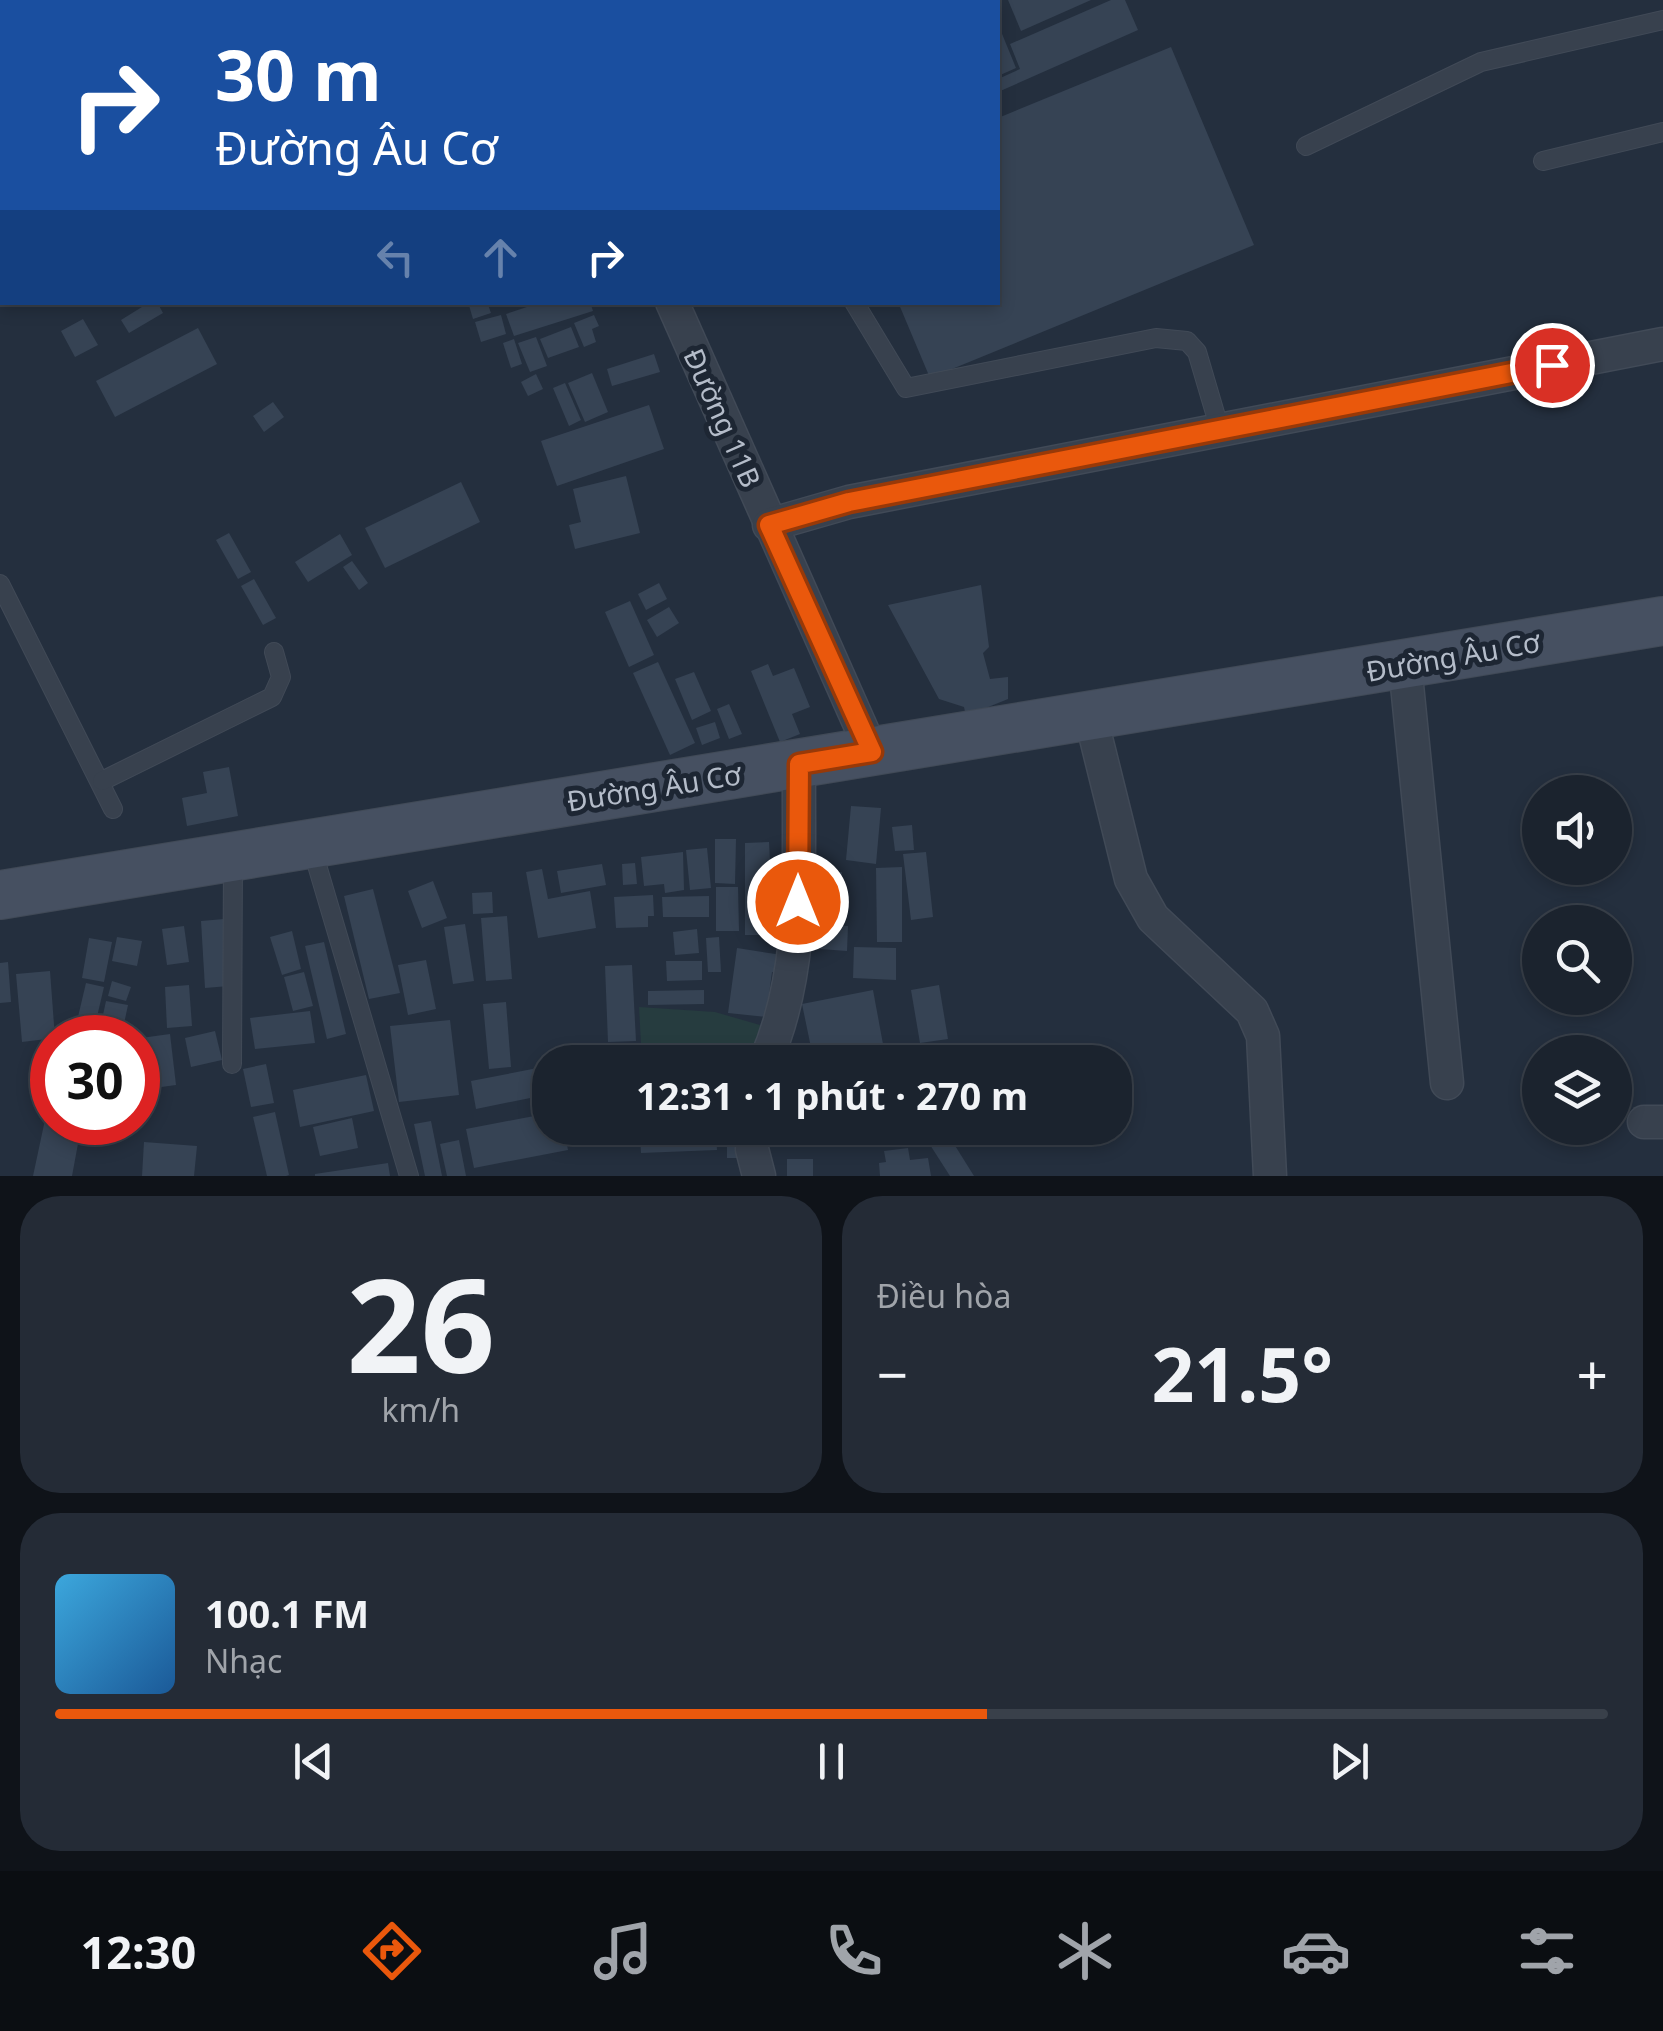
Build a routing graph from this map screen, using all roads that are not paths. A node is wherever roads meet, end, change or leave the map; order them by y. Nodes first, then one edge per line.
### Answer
1 (1663, 20) edge
2 (1663, 132) edge
3 (1306, 146) dead end
4 (1543, 161) dead end
5 (673, 305) edge
6 (856, 305) edge
7 (1663, 344) edge
8 (1220, 430) junction
9 (769, 525) junction
10 (0, 584) edge
11 (1663, 620) edge
12 (274, 652) dead end
13 (1405, 665) junction
14 (1091, 718) junction
15 (872, 752) junction
16 (799, 764) junction
17 (102, 780) junction
18 (114, 808) dead end
19 (311, 845) junction
20 (233, 858) junction
21 (0, 896) edge
22 (772, 1045) edge
23 (232, 1064) dead end
24 (1447, 1083) dead end
25 (752, 1145) edge
26 (409, 1176) edge
27 (759, 1176) edge
28 (1270, 1176) edge

1 - 3 lane
2 - 4 lane
5 - 9 street, Đường 11B
6 - 8 lane
7 - 8 street
8 - 9 street
9 - 15 street, Đường 11B
10 - 17 lane
11 - 13 main road, Đường Âu Cơ
12 - 17 lane
13 - 14 main road, Đường Âu Cơ
13 - 24 street
14 - 15 main road, Đường Âu Cơ
14 - 28 street
15 - 16 main road, Đường Âu Cơ
16 - 19 main road, Đường Âu Cơ
16 - 22 street
17 - 18 lane
19 - 20 main road, Đường Âu Cơ
19 - 26 lane
20 - 21 main road, Đường Âu Cơ
20 - 23 lane
25 - 27 street

